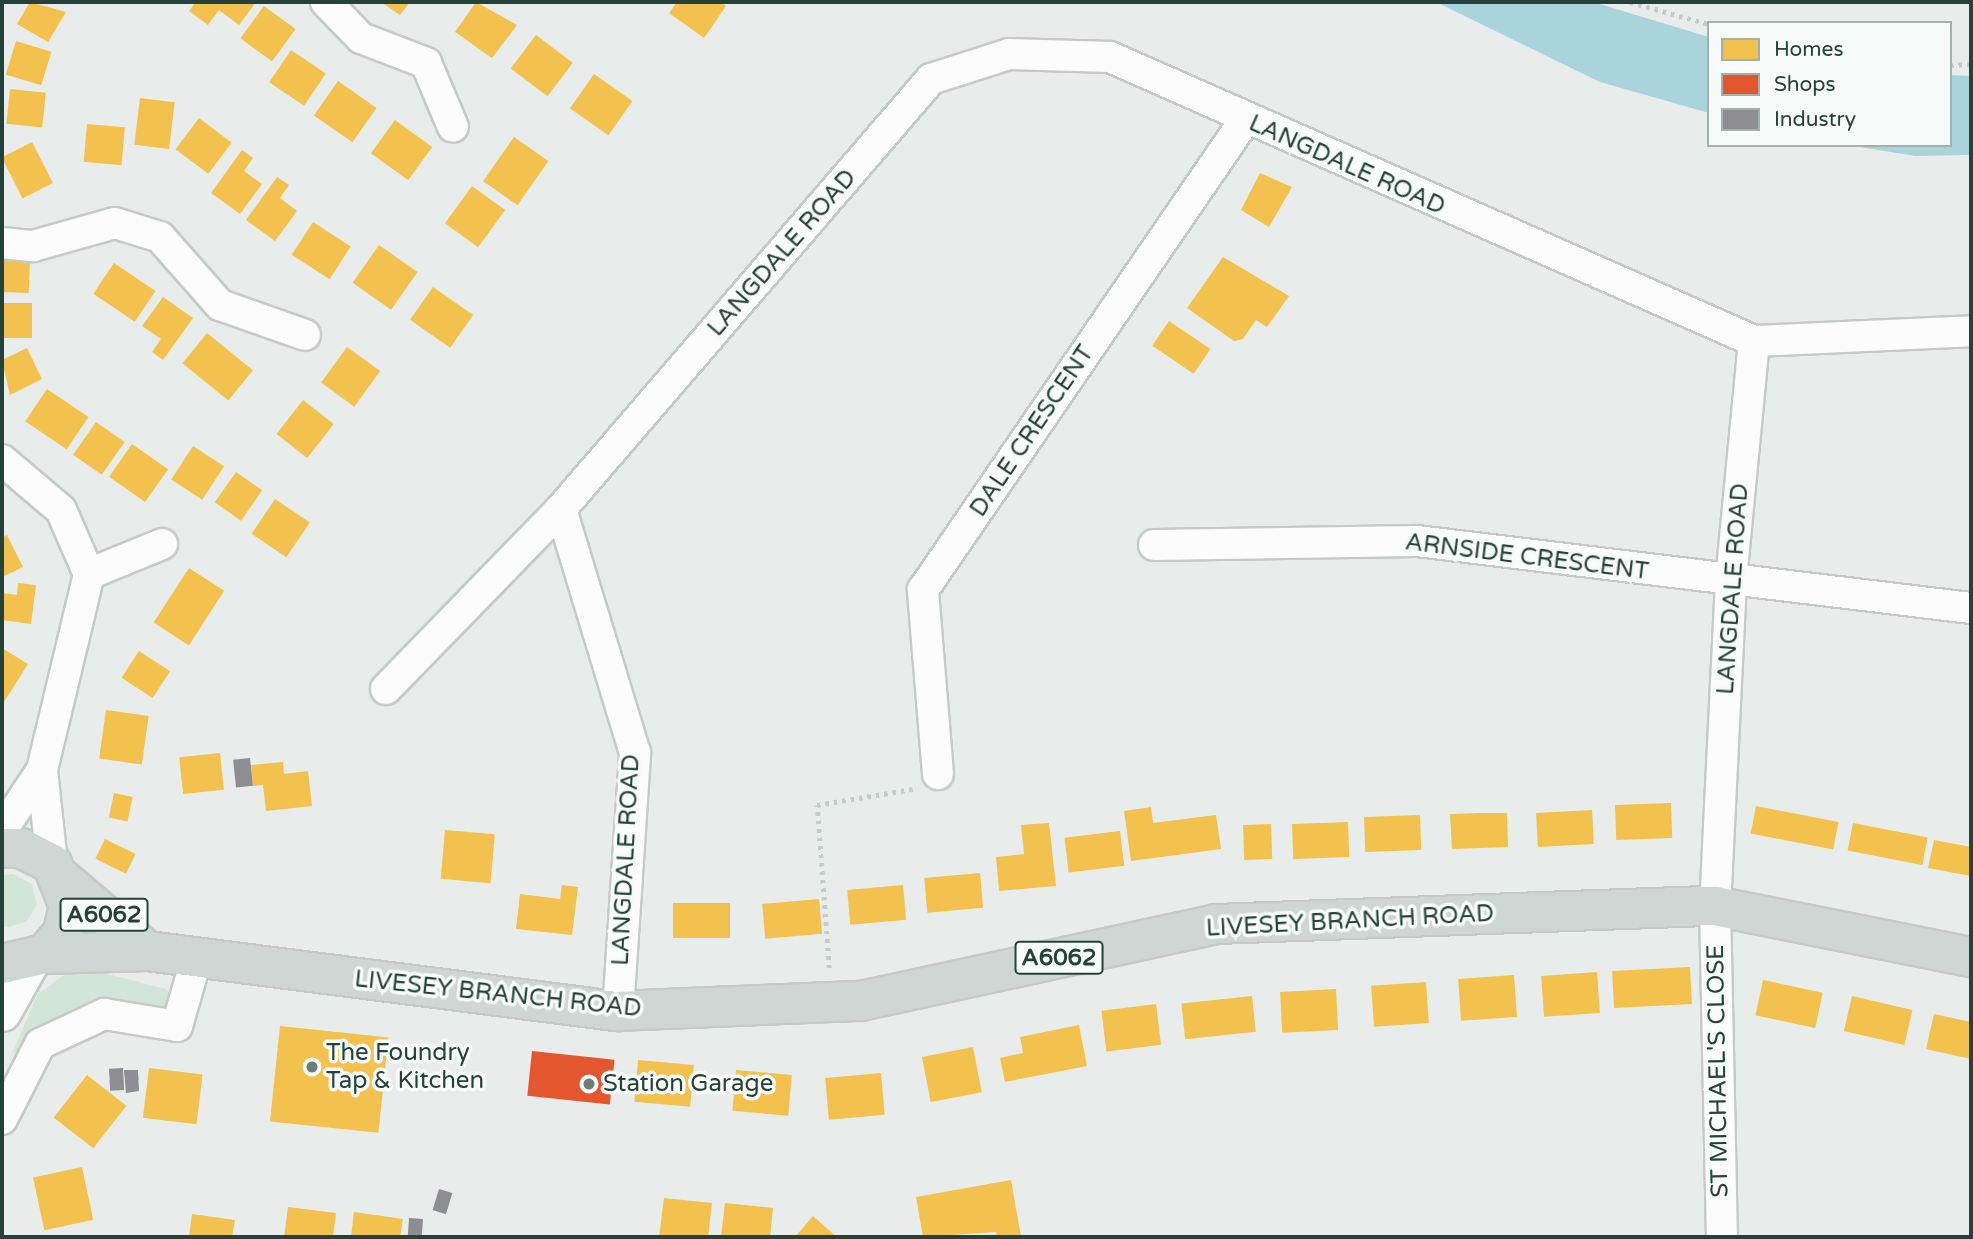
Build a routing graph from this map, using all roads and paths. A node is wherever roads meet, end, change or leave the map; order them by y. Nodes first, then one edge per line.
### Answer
1 (326, 2) edge
2 (1630, 2) edge
3 (1707, 23) edge
4 (1971, 64) edge
5 (1952, 65) edge
6 (1245, 120) junction
7 (453, 127) dead end
8 (2, 243) edge
9 (1971, 331) edge
10 (305, 335) dead end
11 (1754, 341) junction
12 (2, 460) edge
13 (561, 509) junction
14 (162, 544) dead end
15 (1154, 545) dead end
16 (89, 574) junction
17 (1731, 581) junction
18 (1971, 608) edge
19 (386, 689) dead end
20 (42, 770) junction
21 (938, 774) joint
22 (2, 830) edge
23 (2, 848) edge
24 (57, 872) junction
25 (1715, 906) junction
26 (146, 951) junction
27 (1971, 957) edge
28 (25, 960) edge
29 (196, 960) junction
30 (830, 976) dead end
31 (618, 1011) junction
32 (2, 1012) edge
33 (2, 1119) edge
34 (1722, 1237) edge

1 - 7 street
2 - 3 path
4 - 5 path
6 - 11 street, LANGDALE ROAD
6 - 13 street, LANGDALE ROAD
6 - 21 street, DALE CRESCENT
8 - 10 street
9 - 11 street
11 - 17 street, LANGDALE ROAD
12 - 16 street
13 - 19 street, LANGDALE ROAD
13 - 31 street, LANGDALE ROAD
14 - 16 street
15 - 17 street, ARNSIDE CRESCENT
16 - 20 street
17 - 18 street, ARNSIDE CRESCENT
17 - 25 street, LANGDALE ROAD
20 - 22 street
20 - 24 street
21 - 30 path
23 - 24 main road, A6062
24 - 26 main road, A6062
24 - 28 main road, A6062
25 - 27 main road, LIVESEY BRANCH ROAD / A6062
25 - 31 main road, LIVESEY BRANCH ROAD / A6062
25 - 34 street, ST MICHAEL'S CLOSE
26 - 28 main road, LIVESEY BRANCH ROAD / A6062
26 - 29 main road, LIVESEY BRANCH ROAD / A6062
28 - 32 street
29 - 31 main road, LIVESEY BRANCH ROAD / A6062
29 - 33 street

